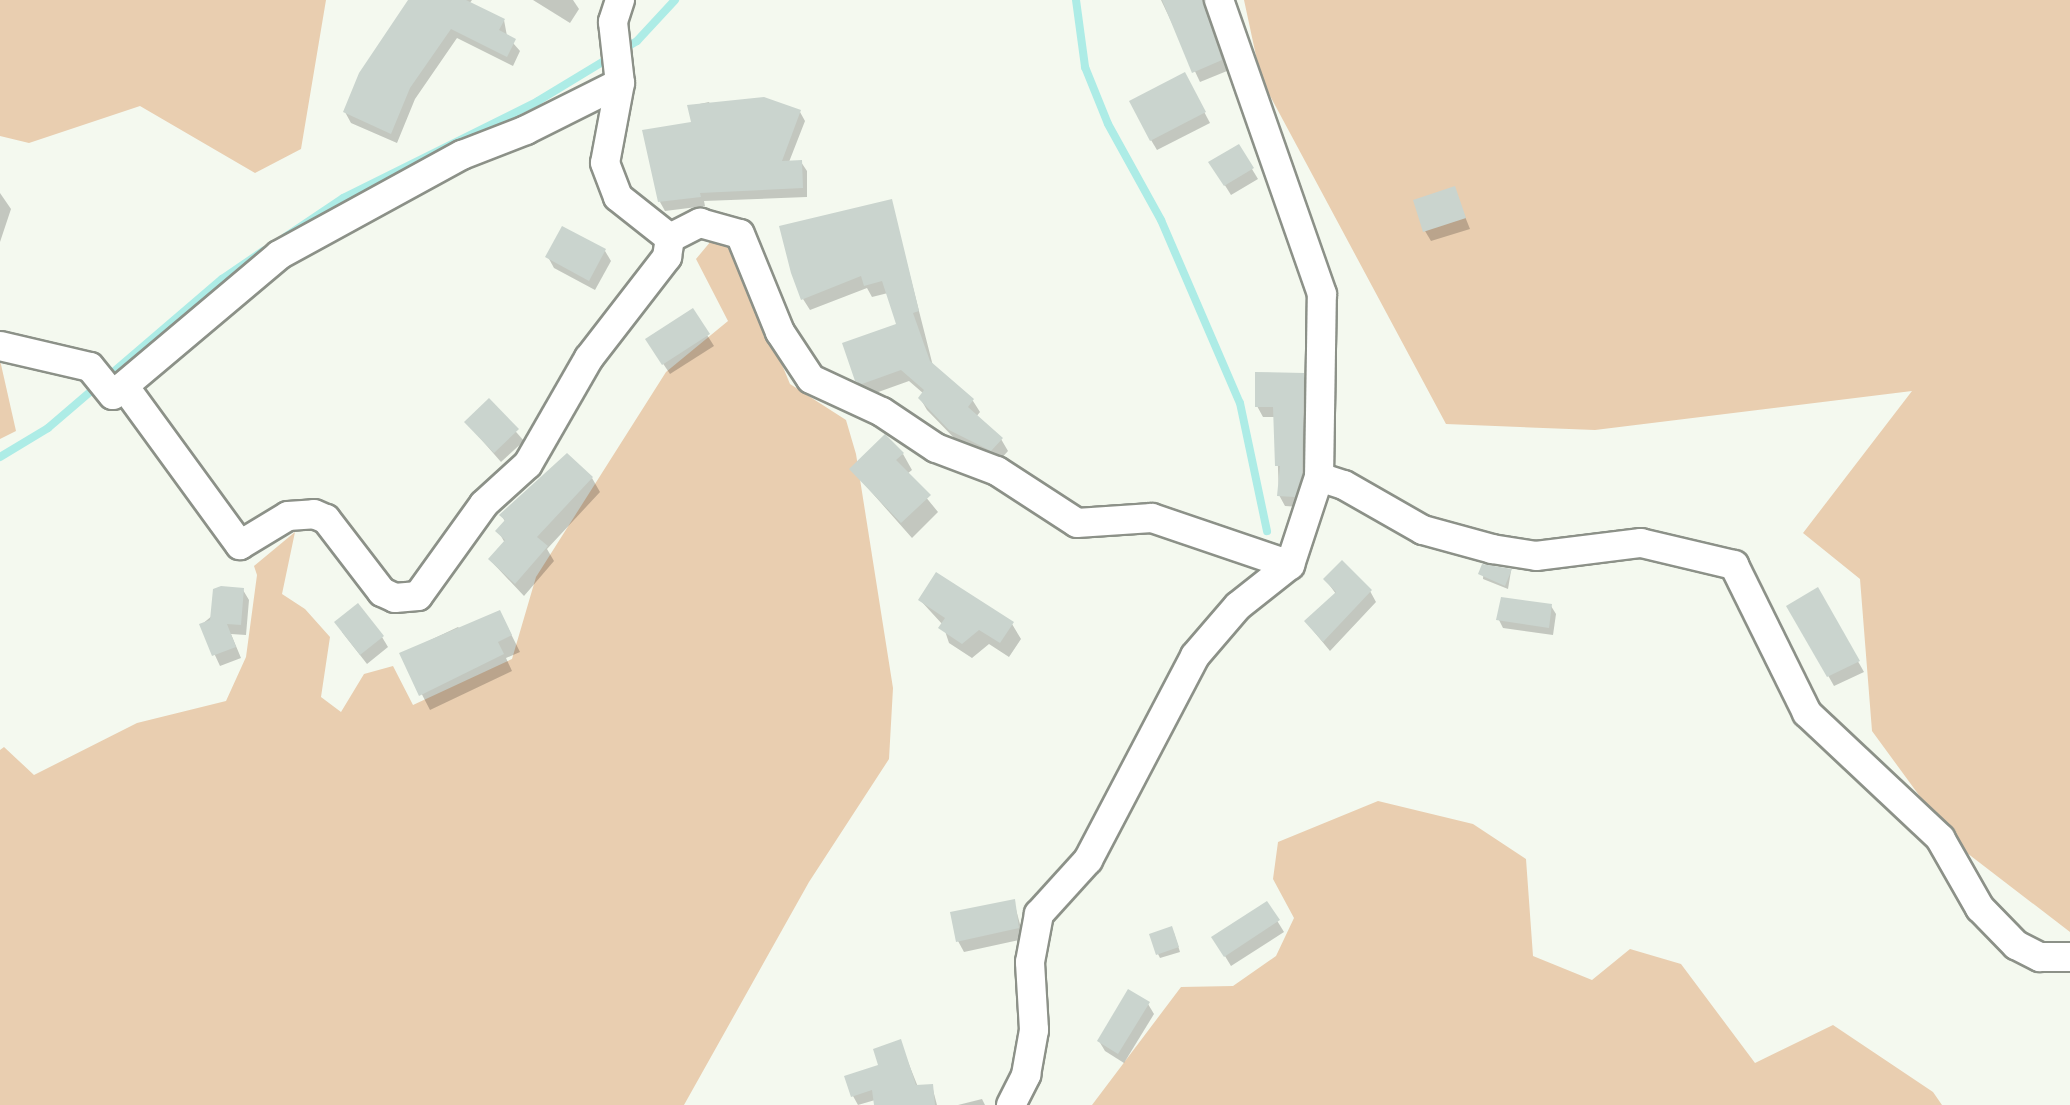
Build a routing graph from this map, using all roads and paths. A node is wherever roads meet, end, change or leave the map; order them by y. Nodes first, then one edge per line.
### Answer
1 (620, 0) edge
2 (1219, 0) edge
3 (617, 64) junction
4 (670, 238) junction
5 (0, 346) edge
6 (108, 382) junction
7 (1319, 477) junction
8 (1290, 565) junction
9 (2070, 957) edge
10 (1011, 1105) edge

1 - 3 street
2 - 7 street
3 - 4 street
3 - 6 street
4 - 6 street
4 - 8 street
5 - 6 street
7 - 8 street
7 - 9 street
8 - 10 street

